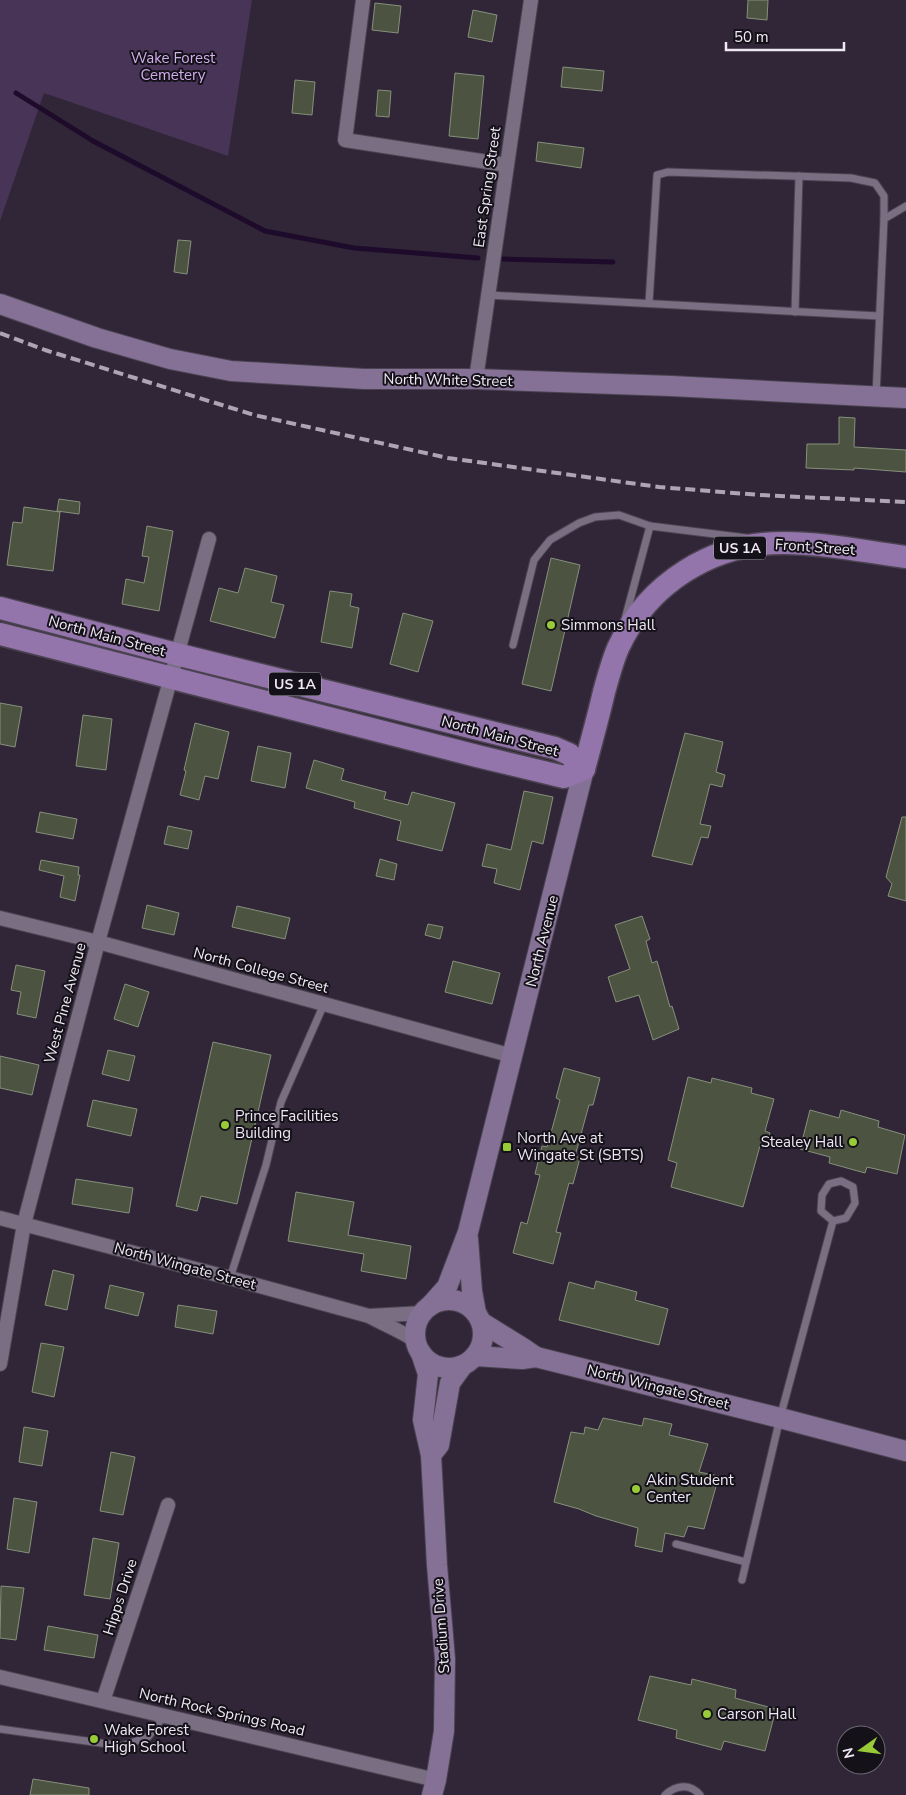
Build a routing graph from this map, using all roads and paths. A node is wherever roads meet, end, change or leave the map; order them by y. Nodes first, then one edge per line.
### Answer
1 (363, 0) edge
2 (531, 0) edge
3 (507, 165) junction
4 (799, 176) junction
5 (906, 206) edge
6 (884, 219) junction
7 (488, 294) junction
8 (0, 304) edge
9 (649, 304) junction
10 (795, 312) junction
11 (880, 316) junction
12 (476, 379) junction
13 (876, 396) junction
14 (906, 398) edge
15 (650, 526) junction
16 (209, 539) dead end
17 (785, 543) junction
18 (906, 557) edge
19 (0, 608) edge
20 (0, 634) edge
21 (513, 645) dead end
22 (617, 650) junction
23 (176, 654) junction
24 (170, 678) junction
25 (584, 769) junction
26 (0, 918) edge
27 (98, 942) junction
28 (324, 1004) junction
29 (513, 1056) junction
30 (0, 1218) edge
31 (833, 1221) junction
32 (24, 1224) junction
33 (468, 1232) junction
34 (230, 1278) junction
35 (427, 1309) junction
36 (369, 1316) junction
37 (478, 1317) junction
38 (419, 1347) junction
39 (536, 1357) junction
40 (469, 1361) junction
41 (0, 1364) edge
42 (780, 1418) junction
43 (906, 1451) edge
44 (431, 1455) junction
45 (168, 1505) dead end
46 (676, 1544) dead end
47 (746, 1562) junction
48 (742, 1580) dead end
49 (0, 1677) edge
50 (104, 1700) junction
51 (164, 1715) junction
52 (0, 1729) edge
53 (434, 1787) edge
54 (665, 1795) edge
55 (700, 1795) edge

1 - 3 street
2 - 3 street, East Spring Street
3 - 7 street, East Spring Street
4 - 6 lane
4 - 9 lane
4 - 10 lane
5 - 6 lane
6 - 11 lane
7 - 9 lane
7 - 12 street, East Spring Street
8 - 12 street, North White Street
9 - 10 lane
10 - 11 lane
11 - 13 lane
12 - 13 street, North White Street
13 - 14 street, North White Street
15 - 17 lane
15 - 21 lane
15 - 22 lane
16 - 23 street, West Pine Avenue
17 - 18 main road, Front Street / US 1A
17 - 22 main road, Front Street / US 1A
19 - 23 main road, North Main Street / US 1A
20 - 24 main road, North Main Street
22 - 25 main road, North Avenue / US 1A
23 - 24 street, West Pine Avenue
23 - 25 main road, North Main Street / US 1A
24 - 25 main road, North Main Street
24 - 27 street, West Pine Avenue
25 - 29 street, North Avenue
26 - 27 street, North College Street
27 - 28 street, North College Street
27 - 32 street, West Pine Avenue
28 - 29 street, North College Street
28 - 34 lane
29 - 33 street, North Avenue
30 - 32 street, North Wingate Street
31 - 31 lane
31 - 42 lane
32 - 34 street, North Wingate Street
32 - 41 street, West Pine Avenue
33 - 35 street, North Avenue
33 - 37 street, North Avenue
34 - 36 street, North Wingate Street
35 - 36 street, North Wingate Street
35 - 37 street
35 - 38 street
36 - 38 street, North Wingate Street
37 - 39 street, North Wingate Street
37 - 40 street
38 - 40 street
38 - 44 street, Stadium Drive
39 - 40 street, North Wingate Street
39 - 42 street, North Wingate Street
40 - 44 street, Stadium Drive
42 - 43 street, North Wingate Street
42 - 47 lane
44 - 53 street, Stadium Drive
45 - 50 street, Hipps Drive
46 - 47 lane
47 - 48 lane
49 - 50 street, North Rock Springs Road
50 - 51 street, North Rock Springs Road
51 - 52 lane
51 - 53 street, North Rock Springs Road
54 - 55 lane

